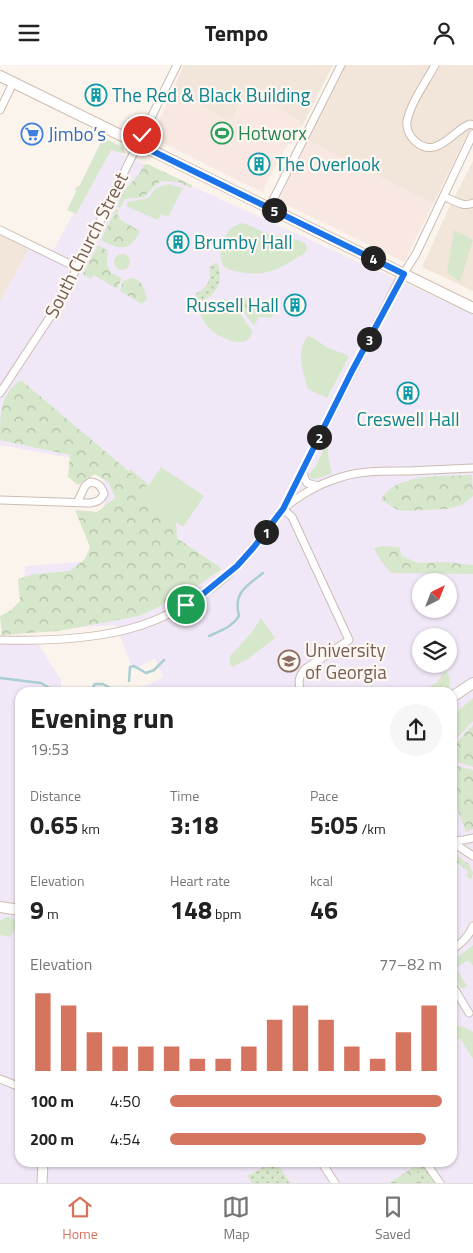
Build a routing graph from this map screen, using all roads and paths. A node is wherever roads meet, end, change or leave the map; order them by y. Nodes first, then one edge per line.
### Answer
1 (177, 65) edge
2 (341, 65) edge
3 (435, 65) edge
4 (0, 76) edge
5 (14, 83) junction
6 (0, 110) edge
7 (473, 125) edge
8 (473, 134) edge
9 (138, 144) junction
10 (444, 197) junction
11 (473, 203) edge
12 (269, 208) junction
13 (0, 230) edge
14 (78, 268) junction
15 (404, 274) junction
16 (473, 308) edge
17 (0, 393) edge
18 (473, 468) edge
19 (302, 472) junction
20 (318, 486) junction
21 (0, 500) edge
22 (78, 503) dead end
23 (283, 509) junction
24 (0, 640) edge
25 (473, 683) edge
26 (300, 687) edge
27 (457, 694) edge
28 (473, 838) edge
29 (457, 841) edge
30 (457, 845) edge
31 (473, 856) edge
32 (0, 907) edge
33 (15, 909) edge
34 (473, 926) edge
35 (457, 946) edge
36 (457, 993) edge
37 (469, 1013) dead end
38 (0, 1079) edge
39 (15, 1085) edge
40 (43, 1167) edge
41 (325, 1167) edge
42 (429, 1167) edge
43 (42, 1183) edge
44 (335, 1183) edge
45 (440, 1183) edge

1 - 9 street, South Church Street
2 - 12 street
3 - 7 street
4 - 5 main road
5 - 6 street
5 - 9 main road
8 - 10 street
9 - 12 main road
9 - 14 street, South Church Street
10 - 11 street
10 - 15 street
12 - 15 main road
13 - 14 street
14 - 17 street, South Church Street
15 - 16 main road
15 - 19 street
18 - 20 street
19 - 20 street
19 - 23 street
20 - 23 street
21 - 22 street
23 - 24 street
23 - 26 street
25 - 27 main road
28 - 29 street
30 - 31 street
32 - 33 main road
34 - 35 street
36 - 37 street
38 - 39 street
40 - 43 street
41 - 44 street
42 - 45 street

